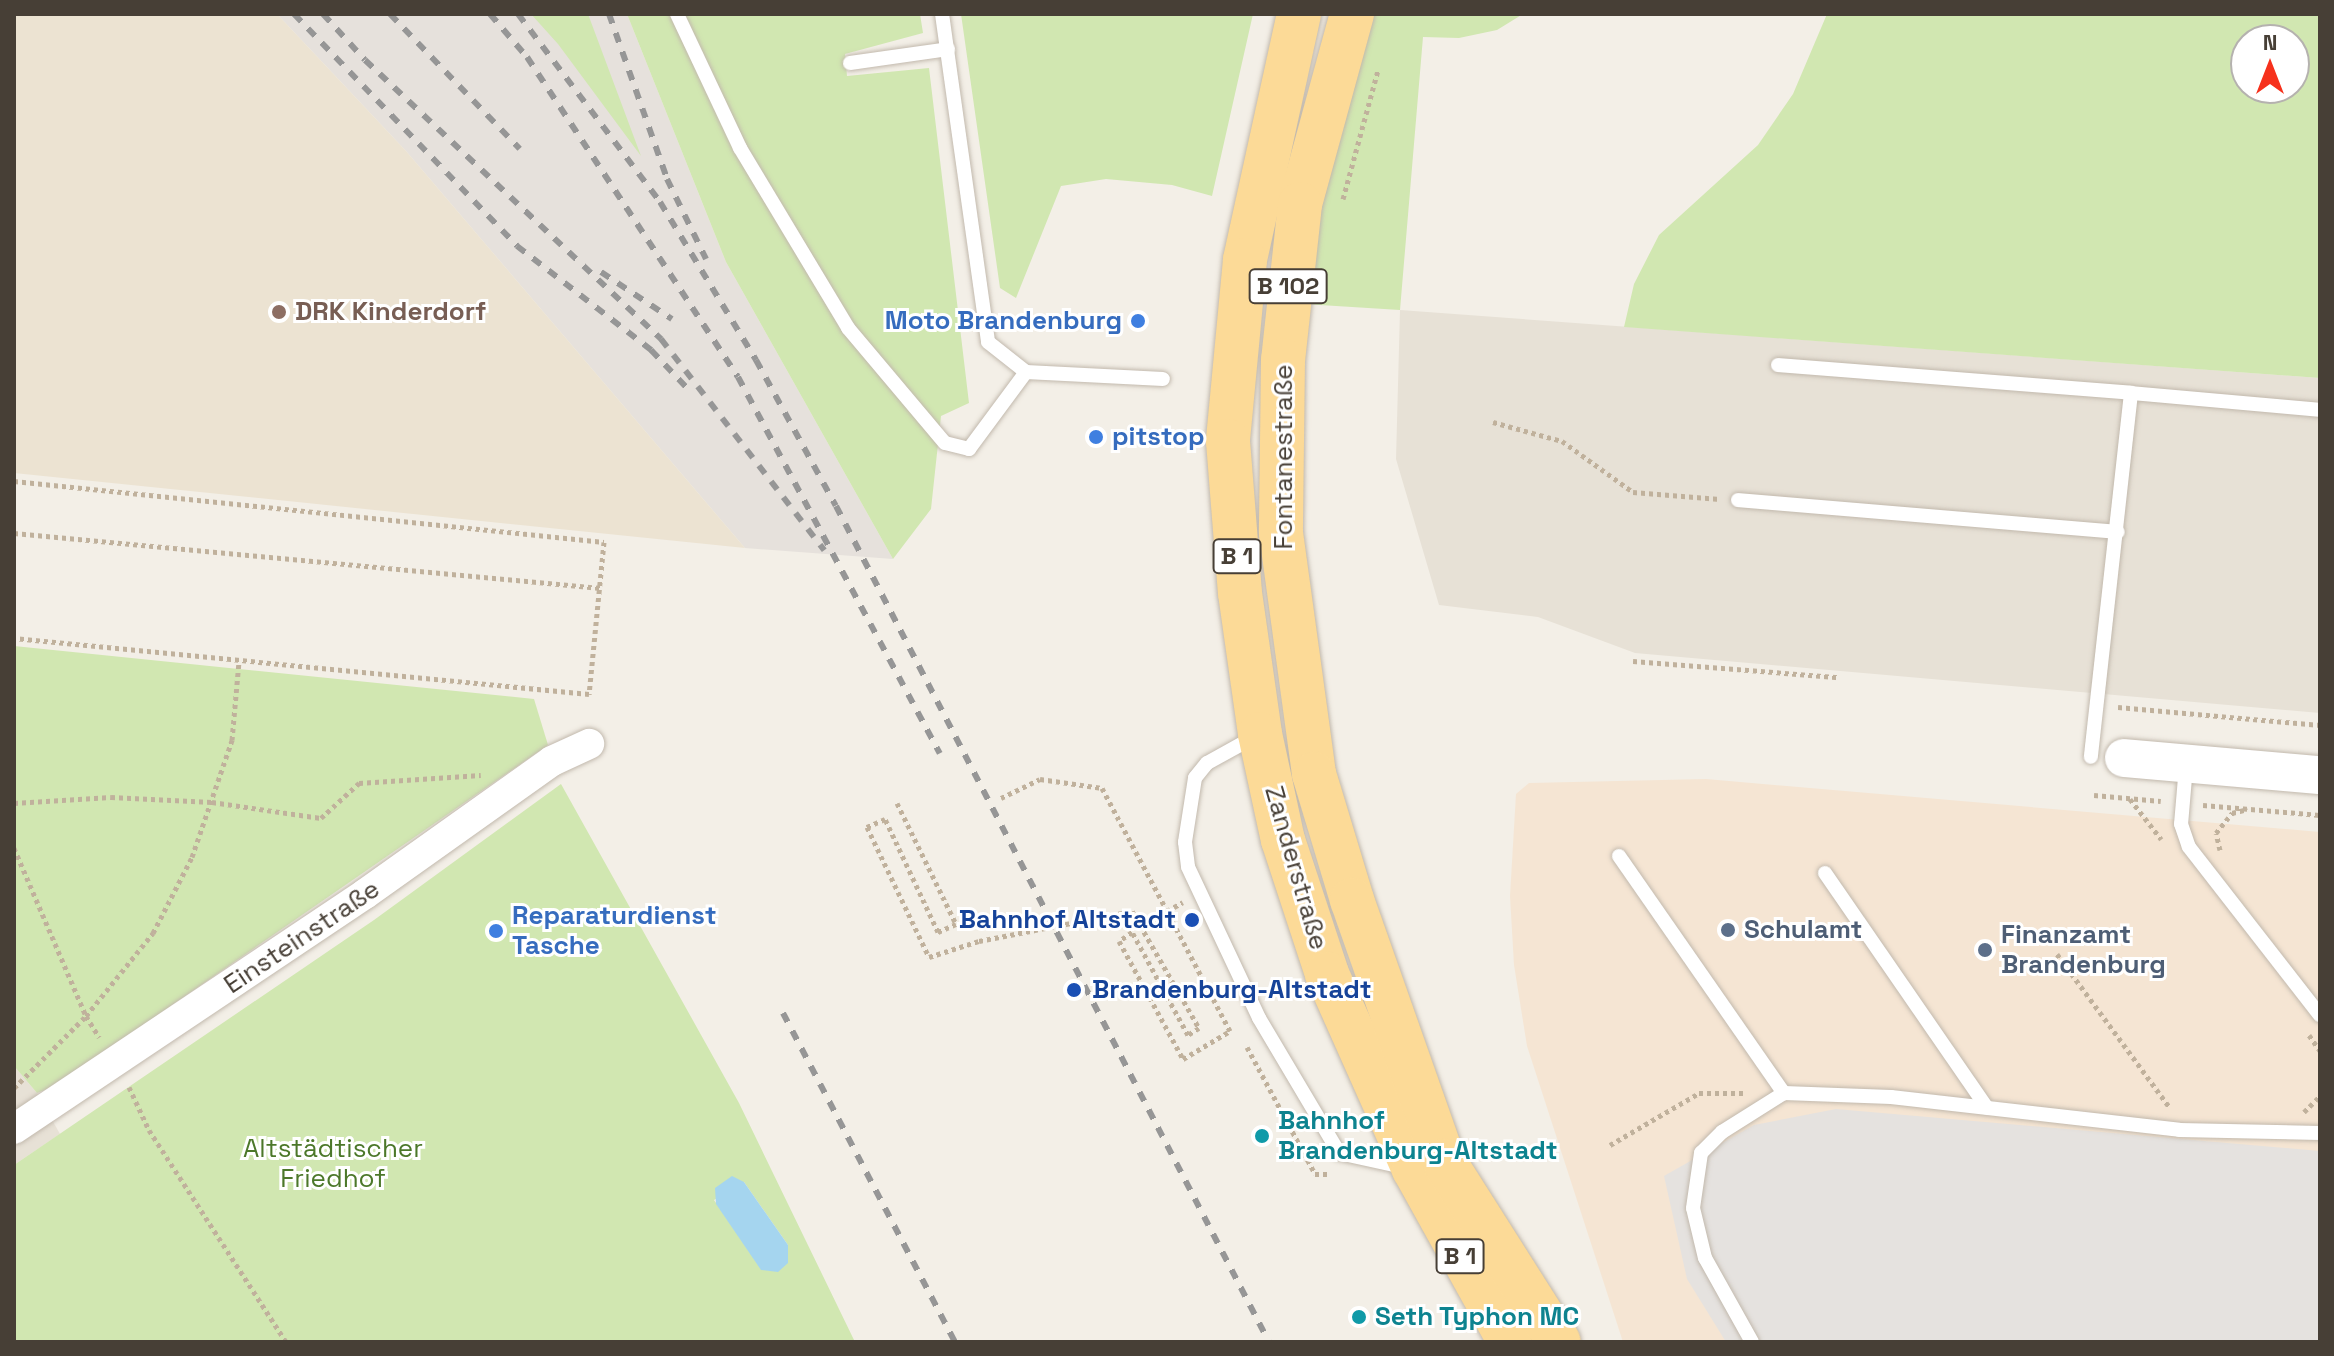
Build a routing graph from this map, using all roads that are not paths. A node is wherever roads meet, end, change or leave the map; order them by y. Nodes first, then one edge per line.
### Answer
1 (677, 14) edge
2 (942, 14) edge
3 (1299, 14) edge
4 (1352, 14) edge
5 (948, 49) junction
6 (850, 63) dead end
7 (1778, 365) dead end
8 (1026, 372) junction
9 (1163, 379) dead end
10 (2131, 393) junction
11 (2320, 410) edge
12 (1738, 500) road end
13 (2118, 532) junction
14 (1260, 734) junction
15 (589, 744) dead end
16 (2107, 757) joint
17 (2186, 763) junction
18 (2320, 775) edge
19 (1619, 856) dead end
20 (1825, 873) dead end
21 (1352, 900) joint
22 (2320, 1015) edge
23 (1784, 1093) junction
24 (1987, 1108) junction
25 (18, 1118) edge
26 (2320, 1133) edge
27 (1414, 1169) junction
28 (1510, 1342) edge
29 (1559, 1342) edge
30 (1752, 1342) edge

1 - 8 lane
2 - 5 lane
3 - 14 main road, Fontanestraße / B 1
4 - 21 main road, Fontanestraße / B 102
5 - 6 lane
5 - 8 lane
7 - 10 lane
8 - 9 lane
10 - 11 lane
10 - 13 lane
12 - 13 lane
13 - 16 lane
14 - 27 main road, Zanderstraße / B 1
14 - 27 lane
15 - 25 street, Einsteinstraße
16 - 17 street
17 - 18 street
17 - 22 lane
19 - 23 lane
20 - 24 lane
21 - 29 main road, Zanderstraße / B 102
23 - 24 lane
23 - 30 lane
24 - 26 lane
27 - 28 main road, Zanderstraße / B 1

